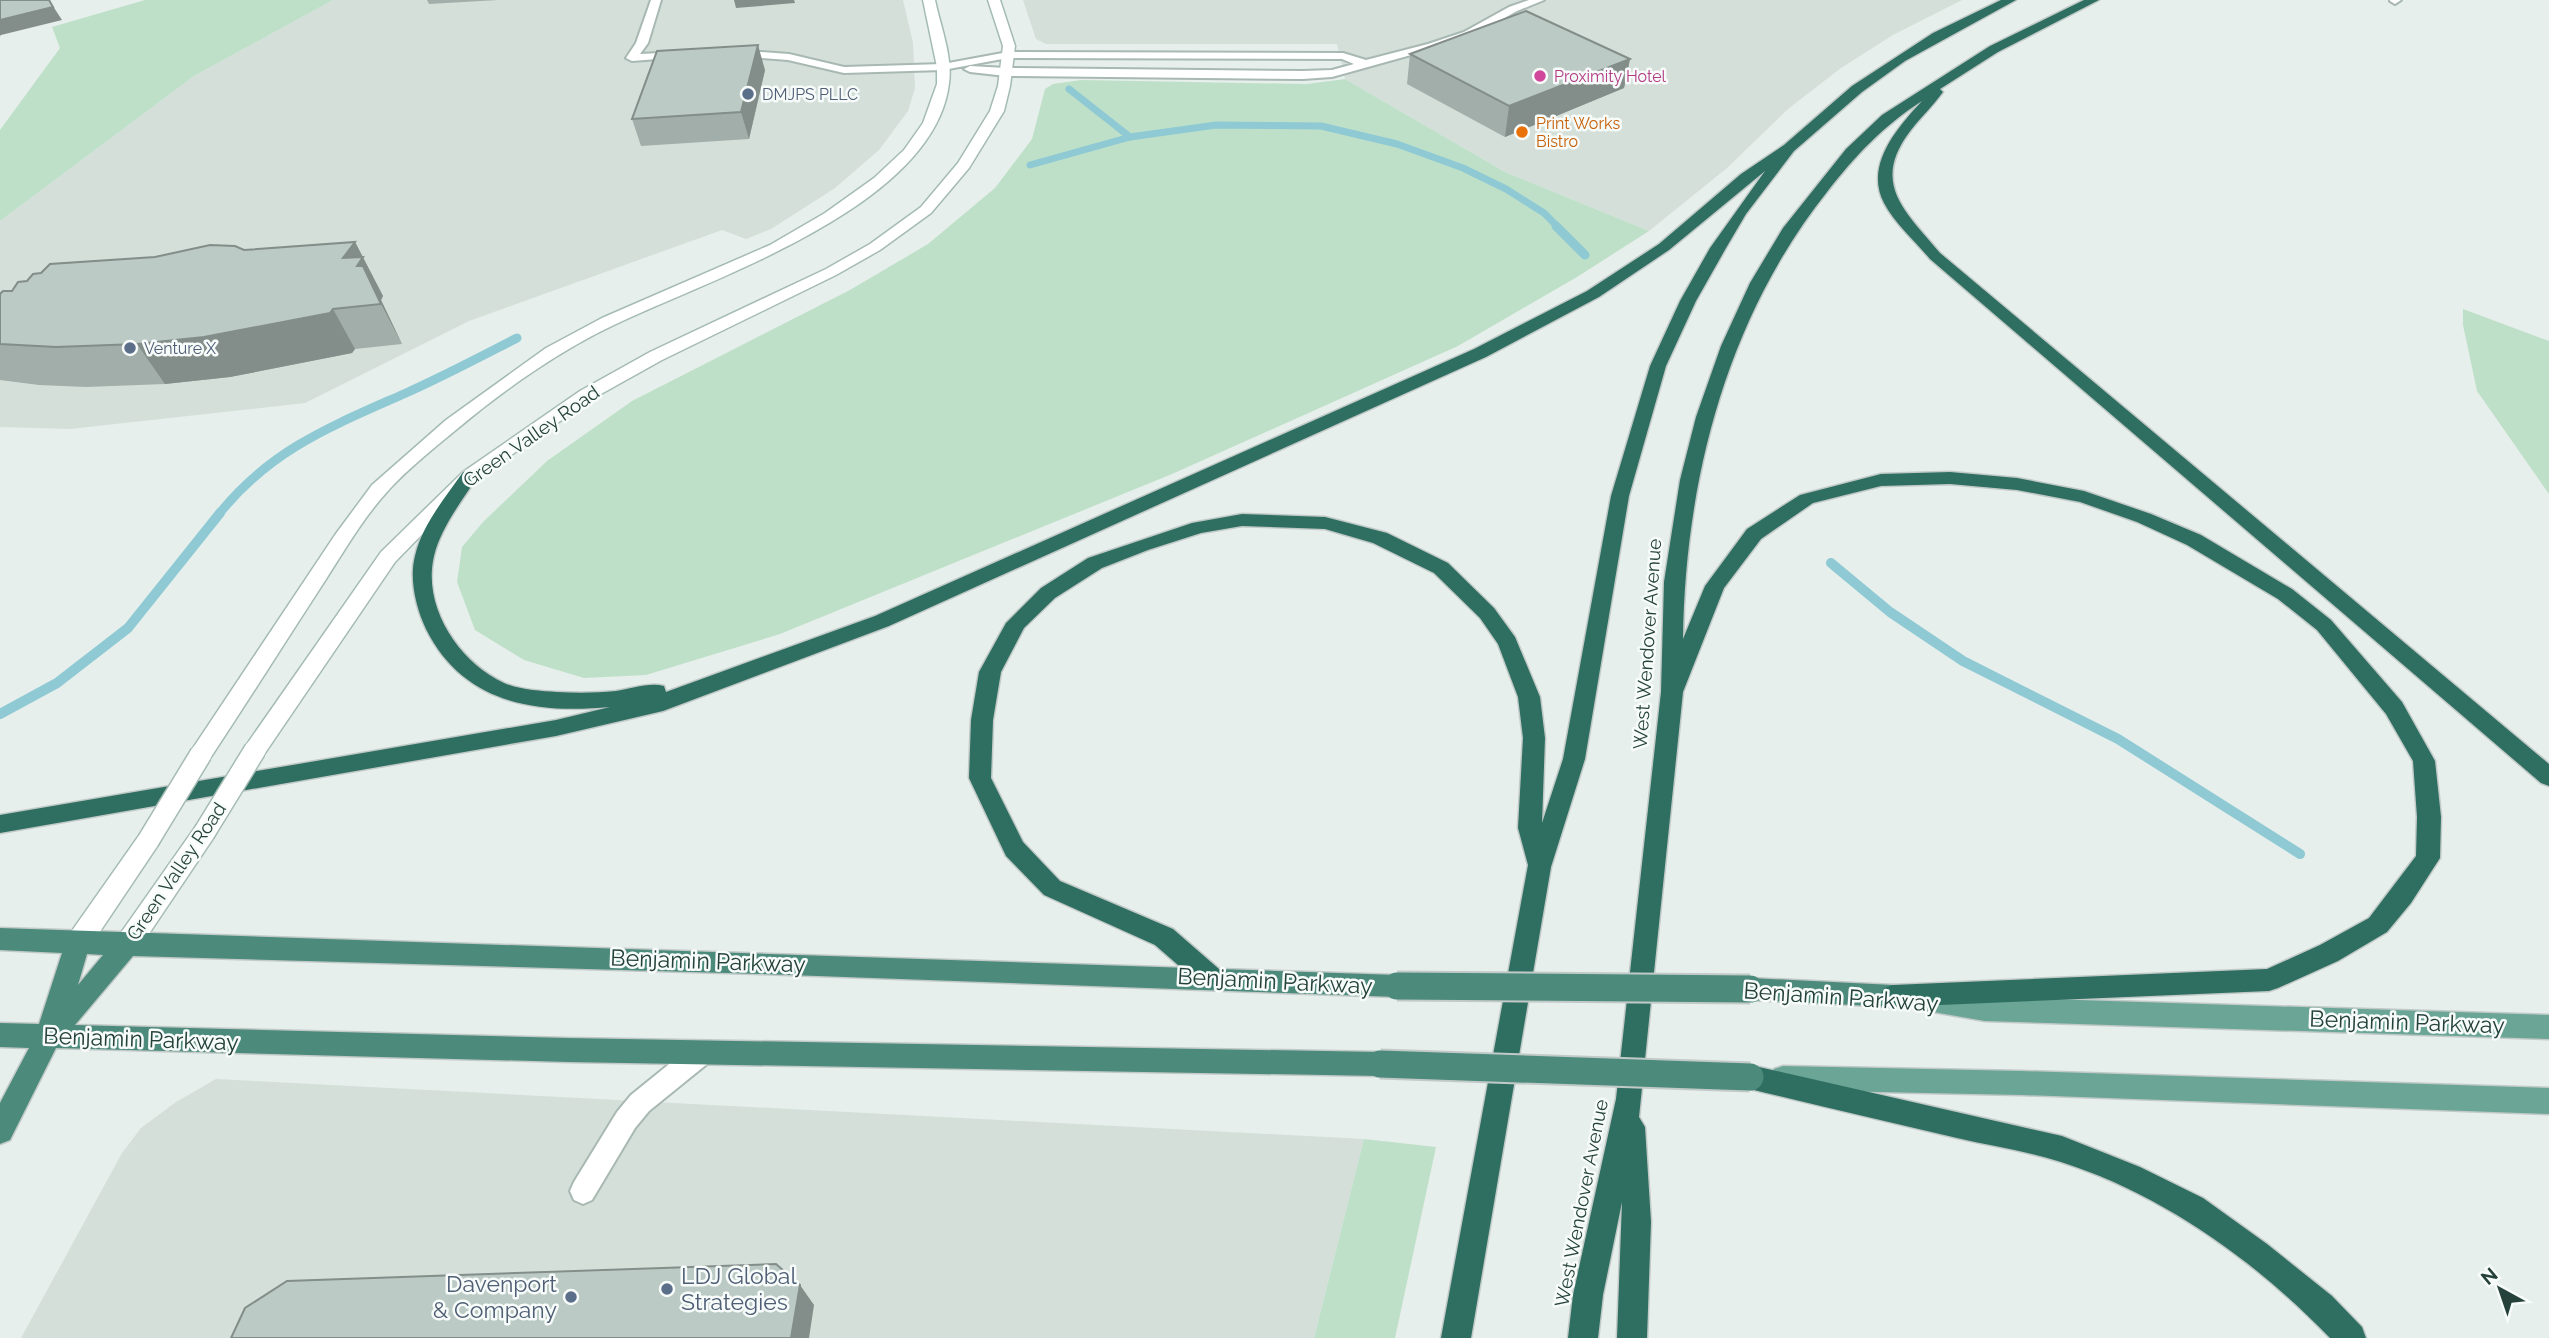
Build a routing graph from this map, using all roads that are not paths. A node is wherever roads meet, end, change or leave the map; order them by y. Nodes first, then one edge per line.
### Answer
1 (656, 0) edge
2 (929, 0) edge
3 (994, 0) edge
4 (1537, 0) edge
5 (2010, 0) edge
6 (2093, 0) edge
7 (718, 53) edge
8 (694, 54) edge
9 (1363, 63) junction
10 (1007, 64) junction
11 (943, 66) junction
12 (1945, 79) junction
13 (1789, 148) junction
14 (470, 476) junction
15 (774, 662) junction
16 (1672, 692) junction
17 (2549, 777) edge
18 (0, 824) edge
19 (1539, 867) junction
20 (0, 939) edge
21 (78, 943) junction
22 (127, 945) junction
23 (1210, 977) junction
24 (1893, 996) junction
25 (2549, 1027) edge
26 (0, 1035) edge
27 (48, 1038) junction
28 (703, 1052) junction
29 (1749, 1077) junction
30 (1629, 1099) junction
31 (2549, 1101) edge
32 (0, 1131) edge
33 (583, 1191) dead end
34 (1456, 1338) edge
35 (1583, 1338) edge
36 (1632, 1338) edge
37 (2351, 1338) edge

1 - 8 lane
2 - 11 main road, Green Valley Road
3 - 10 main road, Green Valley Road
4 - 9 lane
5 - 13 highway
6 - 12 highway, West Wendover Avenue
7 - 11 lane
9 - 10 lane
9 - 10 lane
10 - 11 lane
10 - 14 main road, Green Valley Road
11 - 21 main road, Green Valley Road, bridge
12 - 16 highway, West Wendover Avenue
12 - 17 highway
13 - 15 highway
13 - 19 highway
14 - 15 highway
14 - 22 main road, Green Valley Road, bridge
15 - 18 highway
16 - 24 highway
16 - 30 highway, West Wendover Avenue
19 - 23 highway
19 - 34 highway
20 - 21 highway, Benjamin Parkway
21 - 22 highway, Benjamin Parkway
21 - 27 highway, Green Valley Road
22 - 23 highway, Benjamin Parkway
22 - 27 highway, Green Valley Road
23 - 24 highway, Benjamin Parkway, bridge
24 - 25 main road, Benjamin Parkway
26 - 27 highway, Benjamin Parkway
27 - 28 highway, Benjamin Parkway
27 - 32 highway, Green Valley Road
28 - 29 highway, Benjamin Parkway, bridge
28 - 33 lane
29 - 31 main road, Benjamin Parkway
29 - 37 highway
30 - 35 highway, West Wendover Avenue
30 - 36 highway

